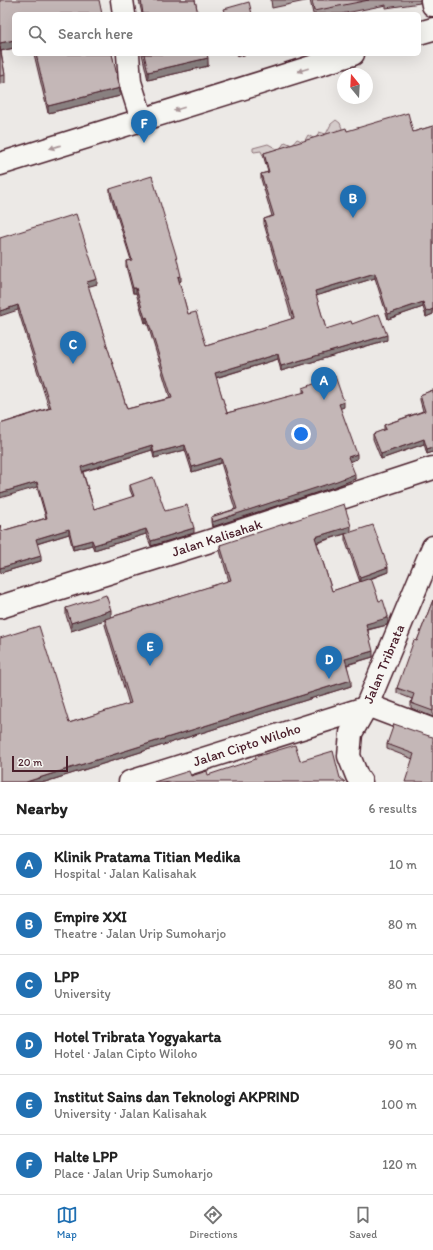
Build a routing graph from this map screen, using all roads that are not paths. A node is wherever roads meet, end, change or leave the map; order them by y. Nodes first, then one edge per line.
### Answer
1 (122, 0) edge
2 (432, 0) edge
3 (433, 5) edge
4 (124, 12) edge
5 (433, 29) edge
6 (421, 33) edge
7 (128, 56) edge
8 (347, 56) edge
9 (142, 120) junction
10 (0, 164) edge
11 (433, 468) edge
12 (433, 547) edge
13 (0, 607) edge
14 (366, 707) junction
15 (433, 730) edge
16 (130, 782) edge
17 (361, 782) edge

1 - 4 street
2 - 3 street
5 - 6 street
7 - 9 street
8 -> 9 street
9 -> 10 street
11 - 13 street, Jalan Kalisahak
12 - 14 street, Jalan Tribrata
14 - 15 street
14 - 16 street, Jalan Cipto Wiloho
14 - 17 street, Jalan Tribrata

